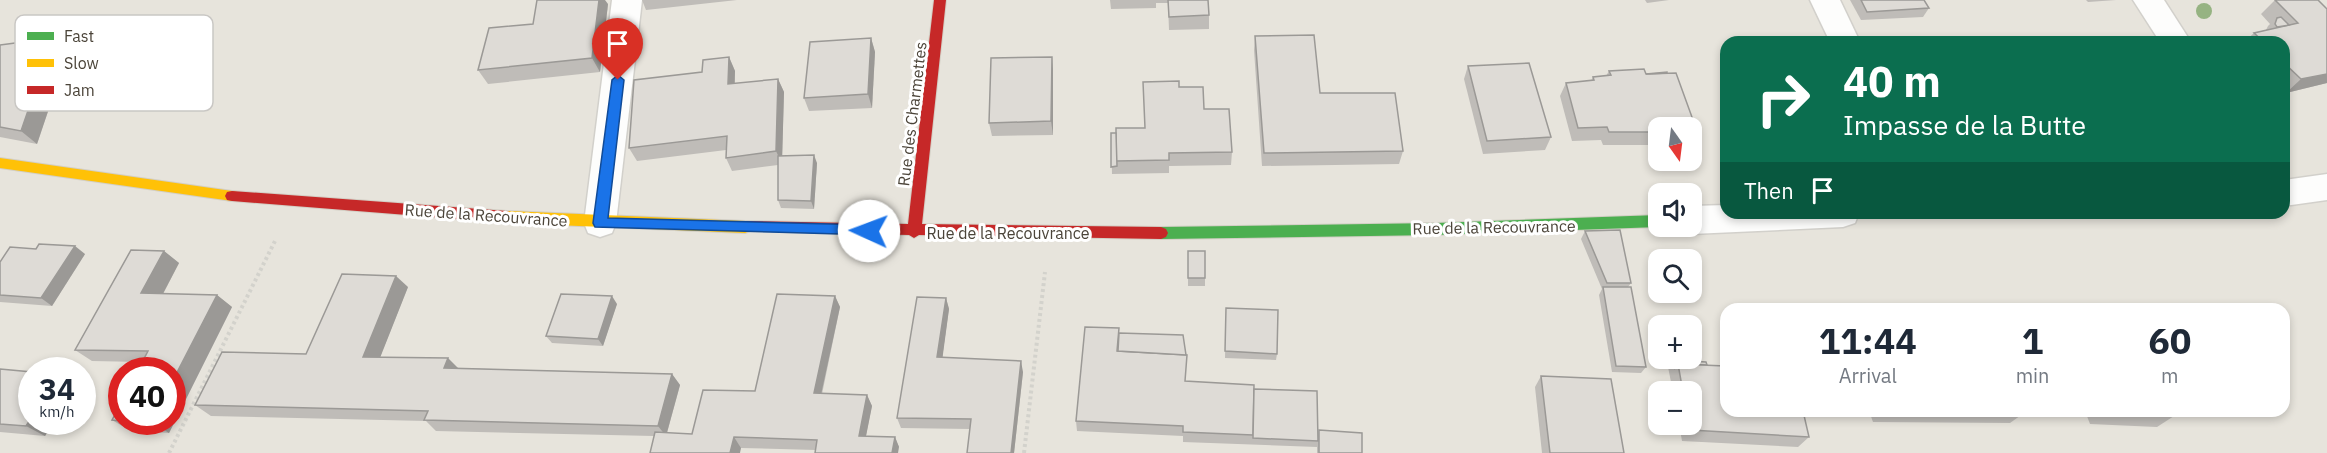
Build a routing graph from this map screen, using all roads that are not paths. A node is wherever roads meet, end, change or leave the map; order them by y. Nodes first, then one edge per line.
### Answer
1 (627, 0) edge
2 (940, 0) edge
3 (1825, 0) edge
4 (2148, 0) edge
5 (1842, 36) edge
6 (2172, 36) edge
7 (0, 163) edge
8 (2327, 186) edge
9 (2290, 192) edge
10 (1720, 219) edge
11 (1702, 220) edge
12 (1648, 222) edge
13 (600, 223) junction
14 (914, 232) junction

1 - 13 street
2 - 14 street, Rue des Charmettes
3 - 5 street
4 - 6 street
7 - 13 street, Rue de la Recouvrance
8 - 9 street
10 - 11 street
12 - 14 street, Rue de la Recouvrance
13 - 14 street, Rue de la Recouvrance

